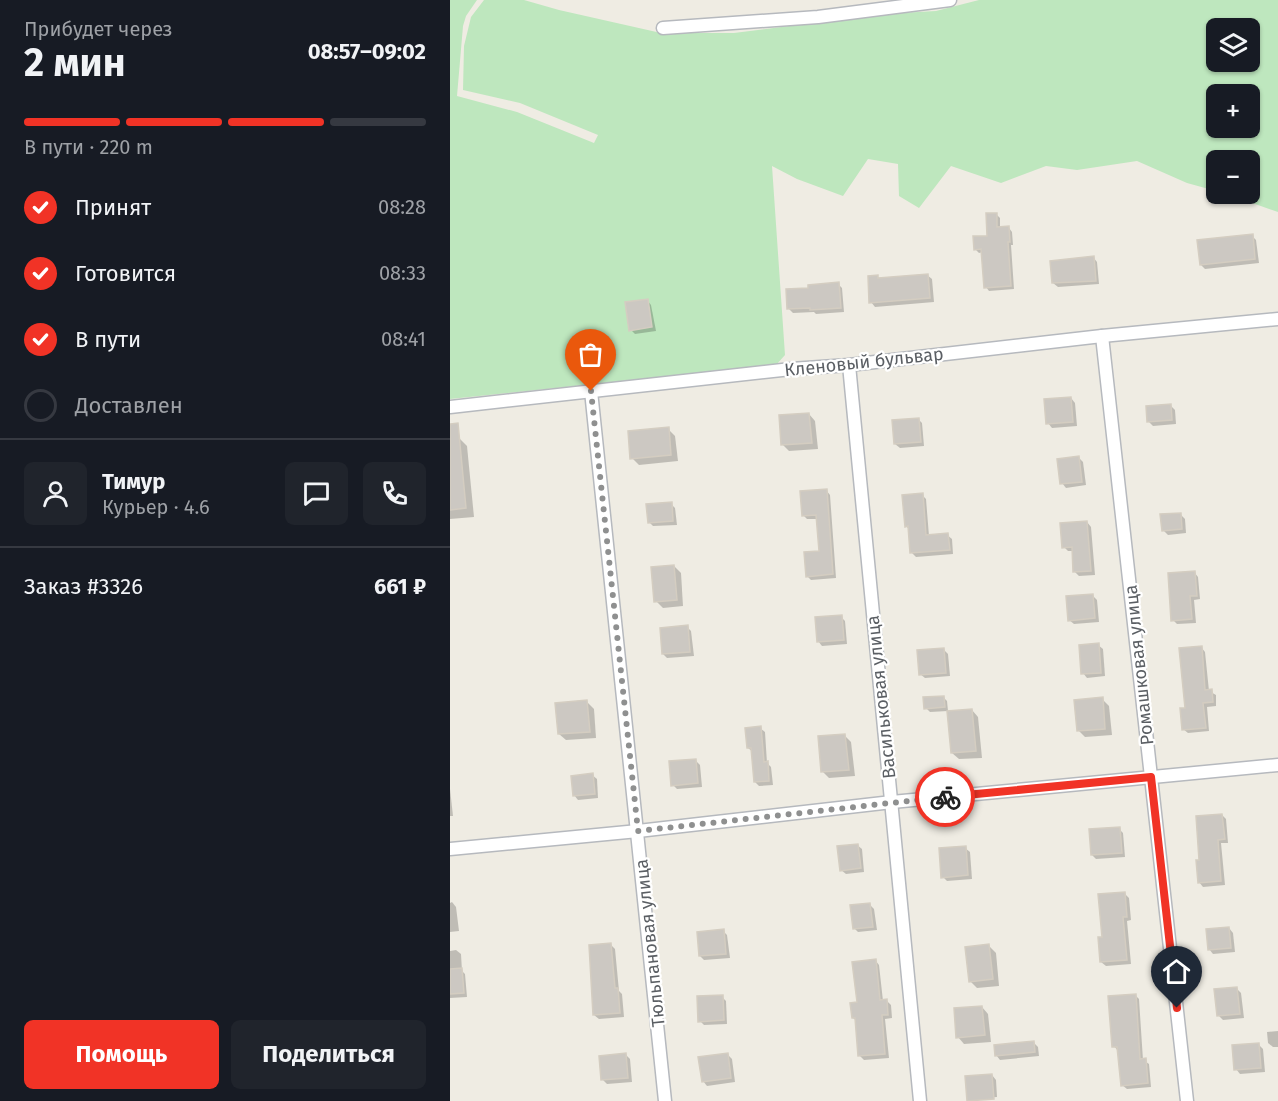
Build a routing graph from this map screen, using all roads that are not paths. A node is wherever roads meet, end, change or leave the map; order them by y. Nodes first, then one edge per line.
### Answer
1 (950, 0) edge
2 (663, 28) dead end
3 (1278, 319) edge
4 (1102, 336) junction
5 (849, 365) junction
6 (591, 391) junction
7 (450, 407) edge
8 (1278, 765) edge
9 (1151, 777) junction
10 (892, 802) junction
11 (638, 831) junction
12 (450, 849) edge
13 (665, 1101) edge
14 (920, 1101) edge
15 (1187, 1101) edge

1 - 2 street
3 - 4 street, Кленовый бульвар
4 - 5 street, Кленовый бульвар
4 - 9 street, Ромашковая улица
5 - 6 street, Кленовый бульвар
5 - 10 street, Васильковая улица
6 - 7 street, Кленовый бульвар
6 - 11 street, Тюльпановая улица
8 - 9 street
9 - 10 street
9 - 15 street, Ромашковая улица
10 - 11 street
10 - 14 street, Васильковая улица
11 - 12 street
11 - 13 street, Тюльпановая улица

